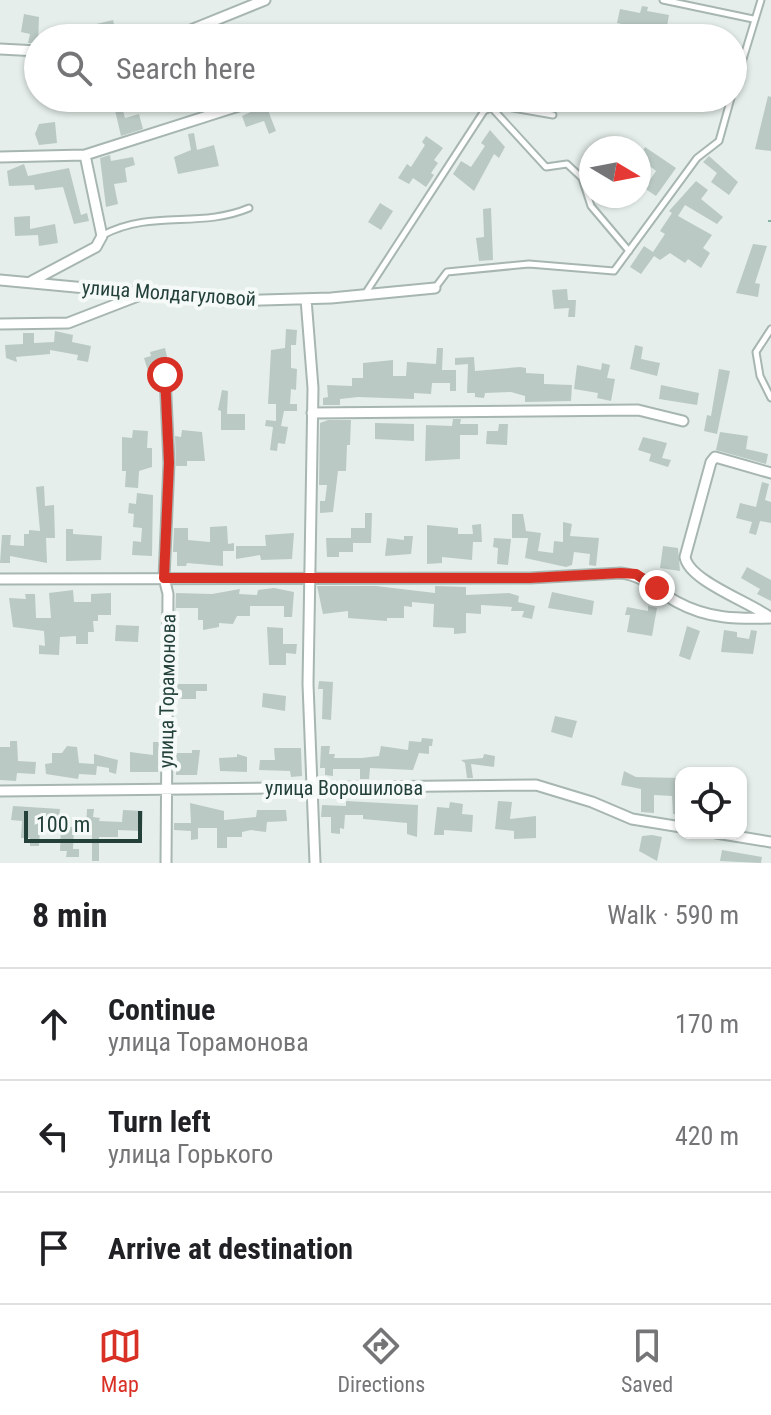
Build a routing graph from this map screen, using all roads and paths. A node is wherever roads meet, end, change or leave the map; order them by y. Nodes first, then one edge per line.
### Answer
1 (265, 0) edge
2 (663, 0) edge
3 (761, 0) edge
4 (753, 19) junction
5 (206, 24) edge
6 (747, 39) edge
7 (0, 49) edge
8 (24, 50) edge
9 (220, 112) edge
10 (483, 112) edge
11 (496, 112) edge
12 (536, 112) edge
13 (727, 112) edge
14 (553, 115) dead end
15 (85, 155) junction
16 (0, 157) edge
17 (249, 208) dead end
18 (102, 236) junction
19 (629, 251) junction
20 (0, 280) edge
21 (30, 283) junction
22 (435, 288) joint
23 (145, 294) junction
24 (364, 295) junction
25 (306, 299) junction
26 (0, 324) edge
27 (771, 329) edge
28 (165, 375) dead end
29 (771, 398) edge
30 (312, 413) junction
31 (683, 421) dead end
32 (771, 473) edge
33 (311, 577) junction
34 (164, 578) junction
35 (0, 579) edge
36 (771, 618) edge
37 (314, 788) junction
38 (165, 789) junction
39 (0, 791) edge
40 (675, 826) edge
41 (747, 838) edge
42 (771, 842) edge
43 (166, 863) edge
44 (315, 863) edge

1 - 5 street
2 - 4 lane
3 - 4 lane
4 - 6 lane
7 - 8 street
9 - 15 street
10 - 24 lane
11 - 19 lane
12 - 14 lane
13 - 19 lane
15 - 16 street
15 - 18 street
17 - 18 lane
18 - 21 street
19 - 22 lane
20 - 21 street, улица Молдагуловой
21 - 23 street, улица Молдагуловой
22 - 24 street, улица Молдагуловой
23 - 25 street, улица Молдагуловой
23 - 26 street
24 - 25 street, улица Молдагуловой
25 - 30 street
27 - 29 lane
28 - 34 street, улица Торамонова
30 - 31 street
30 - 33 street
32 - 36 street
33 - 34 street
33 - 36 street
33 - 37 street
34 - 35 street
34 - 38 street, улица Торамонова
37 - 38 street, улица Ворошилова
37 - 40 street, улица Ворошилова
37 - 44 street
38 - 39 street, улица Ворошилова
38 - 43 street, улица Торамонова
41 - 42 street

